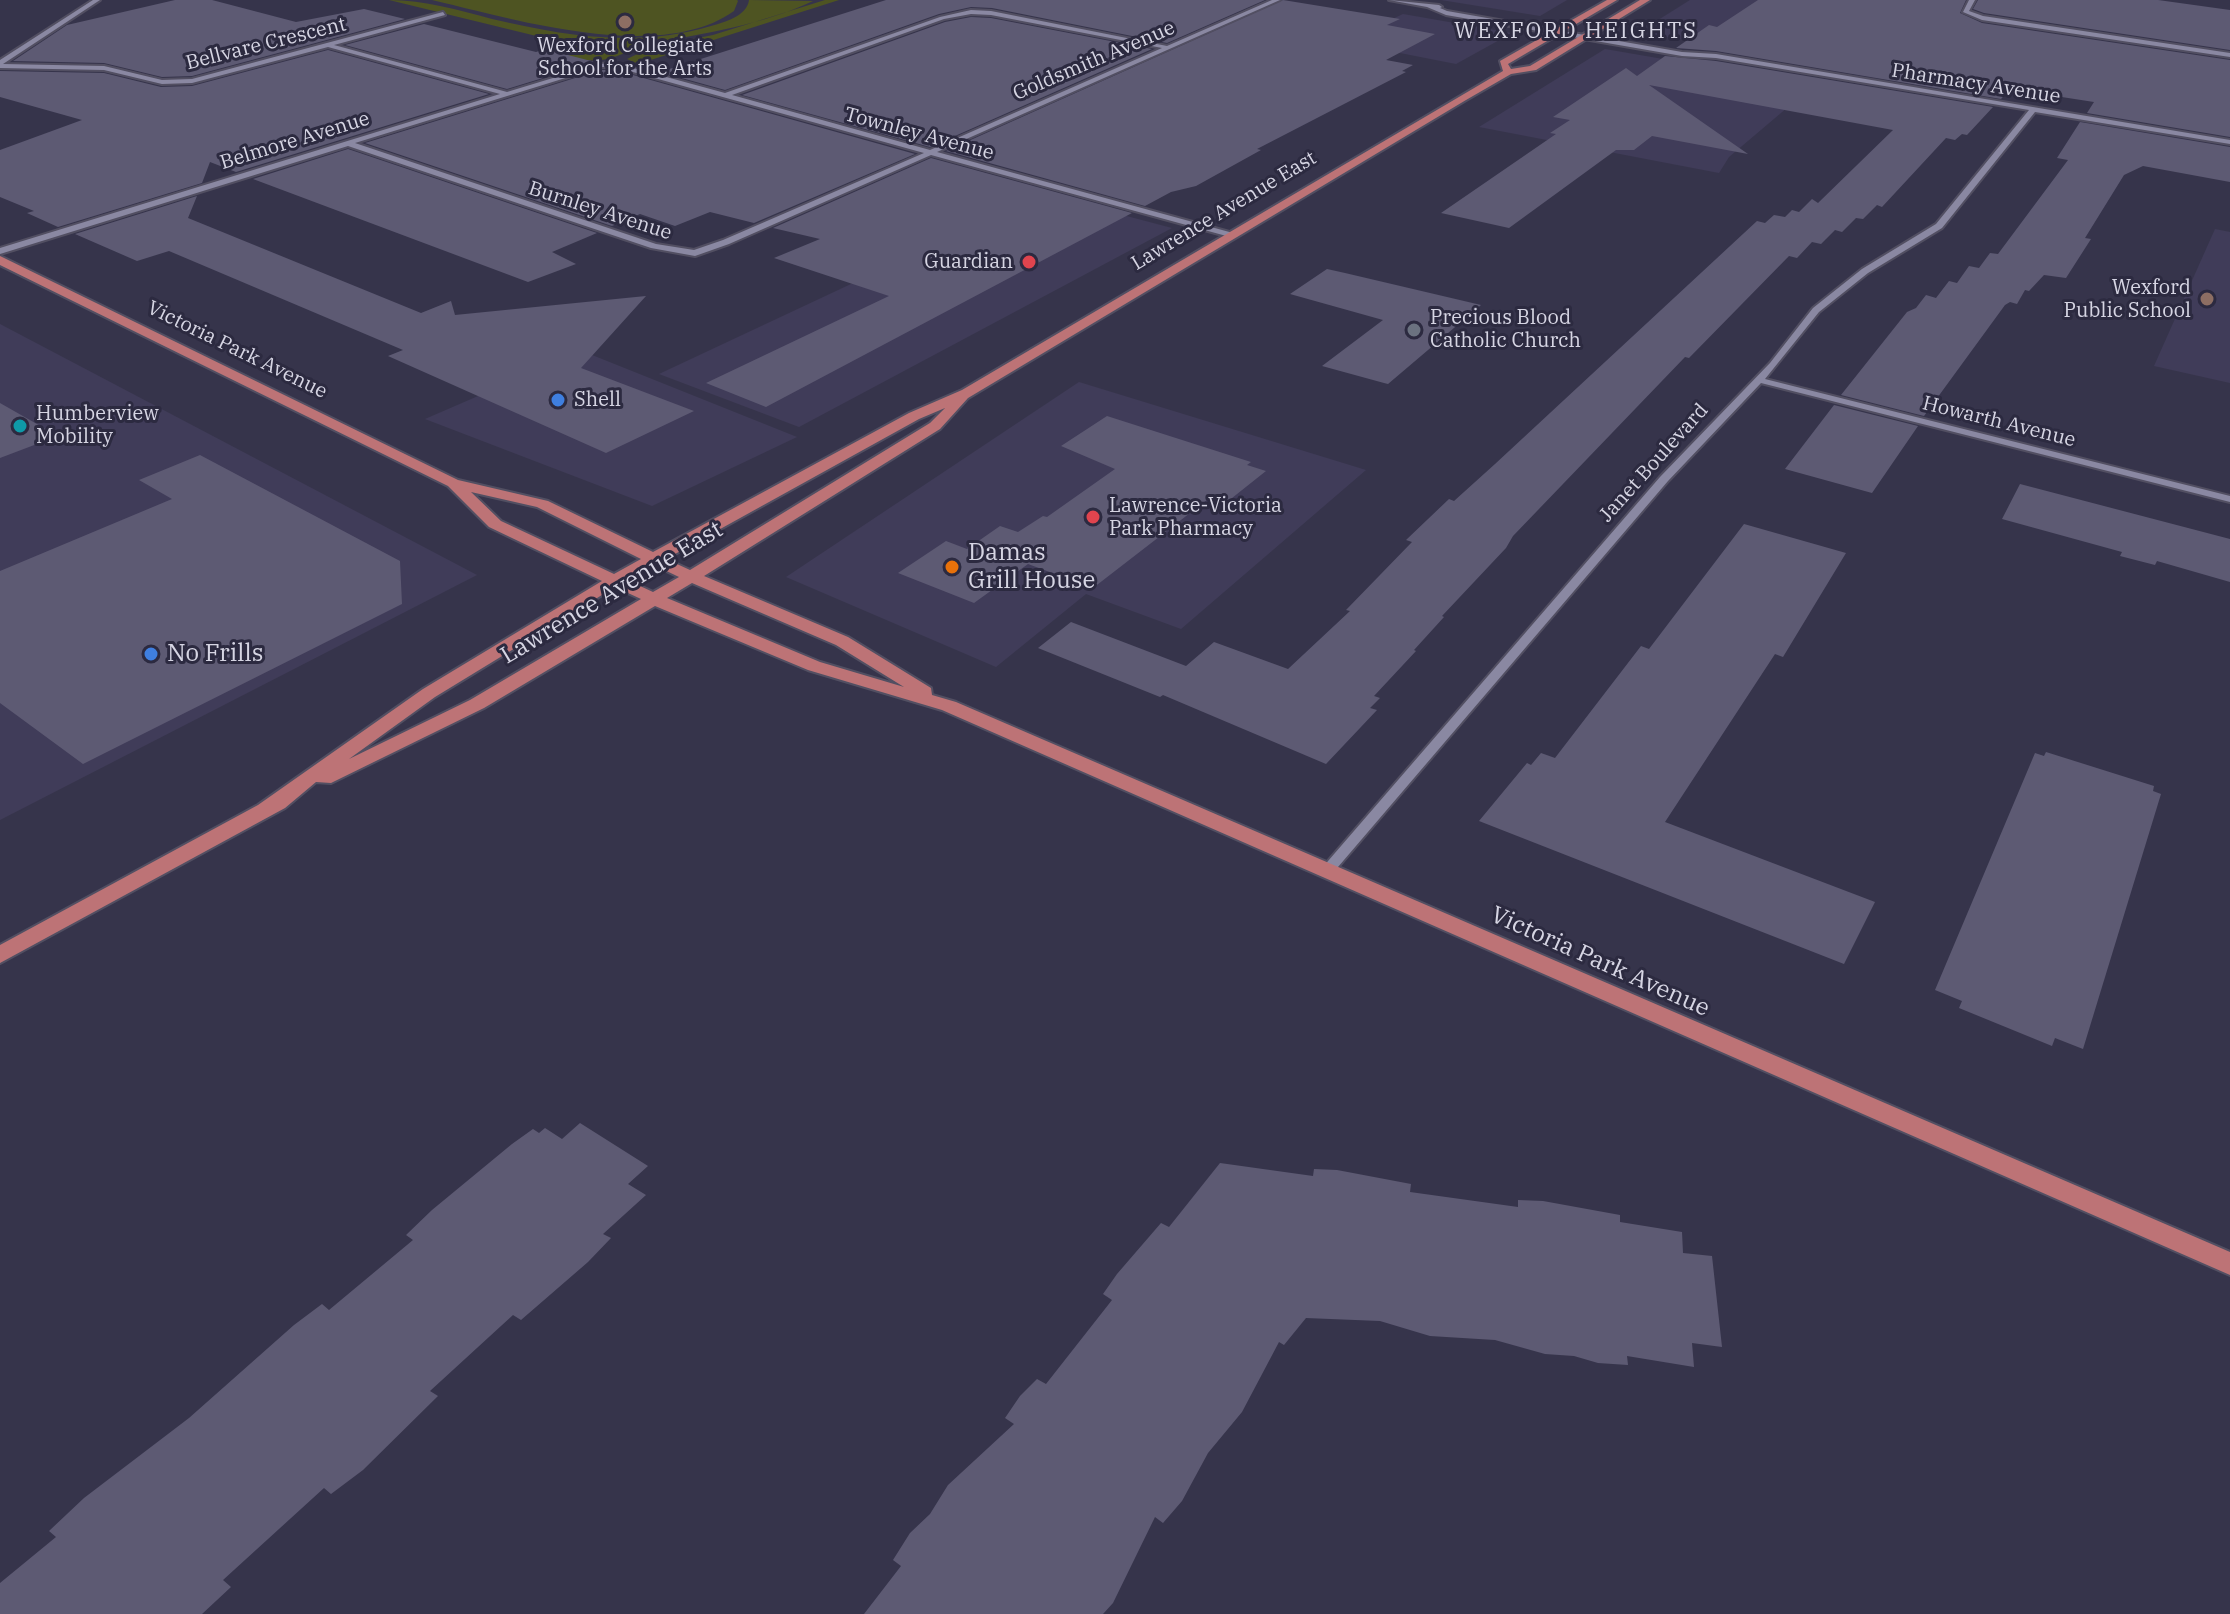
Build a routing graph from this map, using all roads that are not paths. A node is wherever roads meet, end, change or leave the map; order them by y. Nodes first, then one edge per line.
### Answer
1 (97, 0) edge
2 (1277, 0) edge
3 (1392, 0) edge
4 (1613, 0) edge
5 (1646, 0) edge
6 (1972, 0) edge
7 (443, 14) dead end
8 (1562, 29) junction
9 (1590, 34) junction
10 (329, 46) junction
11 (1165, 47) junction
12 (2230, 55) edge
13 (0, 64) edge
14 (601, 65) joint
15 (1508, 72) junction
16 (504, 93) junction
17 (722, 97) junction
18 (2033, 110) junction
19 (2230, 142) edge
20 (349, 144) junction
21 (924, 152) junction
22 (1230, 235) junction
23 (0, 251) edge
24 (0, 260) edge
25 (1759, 380) junction
26 (967, 393) junction
27 (453, 483) junction
28 (2230, 499) edge
29 (652, 559) junction
30 (691, 577) junction
31 (615, 580) junction
32 (654, 599) junction
33 (949, 706) junction
34 (266, 809) junction
35 (1327, 871) junction
36 (0, 955) edge
37 (2230, 1264) edge

1 - 13 street
2 - 11 street, Goldsmith Avenue
3 - 8 street, Pharmacy Avenue
4 - 8 main road, Lawrence Avenue East
5 - 9 main road, Lawrence Avenue East
6 - 12 street
7 - 10 street, Bellvare Crescent
8 - 9 street, Pharmacy Avenue
8 - 15 main road, Lawrence Avenue East
9 - 15 main road, Lawrence Avenue East
9 - 18 street, Pharmacy Avenue
10 - 13 street, Bellvare Crescent
10 - 16 street
11 - 17 street
11 - 21 street, Goldsmith Avenue
14 - 16 street, Belmore Avenue
14 - 17 street, Townley Avenue
15 - 22 main road, Lawrence Avenue East
16 - 20 street, Belmore Avenue
17 - 21 street, Townley Avenue
18 - 19 street, Pharmacy Avenue
18 - 25 street, Janet Boulevard
20 - 21 street, Burnley Avenue
20 - 23 street, Belmore Avenue
21 - 22 street, Townley Avenue
22 - 26 main road, Lawrence Avenue East
24 - 27 main road, Victoria Park Avenue
25 - 28 street, Howarth Avenue
25 - 35 street, Janet Boulevard
26 - 29 main road, Lawrence Avenue East
26 - 30 main road, Lawrence Avenue East
27 - 29 main road, Victoria Park Avenue
27 - 31 main road, Victoria Park Avenue
29 - 30 main road, Victoria Park Avenue
29 - 31 main road, Lawrence Avenue East
30 - 32 main road, Lawrence Avenue East
30 - 33 main road, Victoria Park Avenue
31 - 32 main road, Victoria Park Avenue
31 - 34 main road, Lawrence Avenue East
32 - 33 main road, Victoria Park Avenue
32 - 34 main road, Lawrence Avenue East
33 - 35 main road, Victoria Park Avenue
34 - 36 main road, Lawrence Avenue East
35 - 37 main road, Victoria Park Avenue

